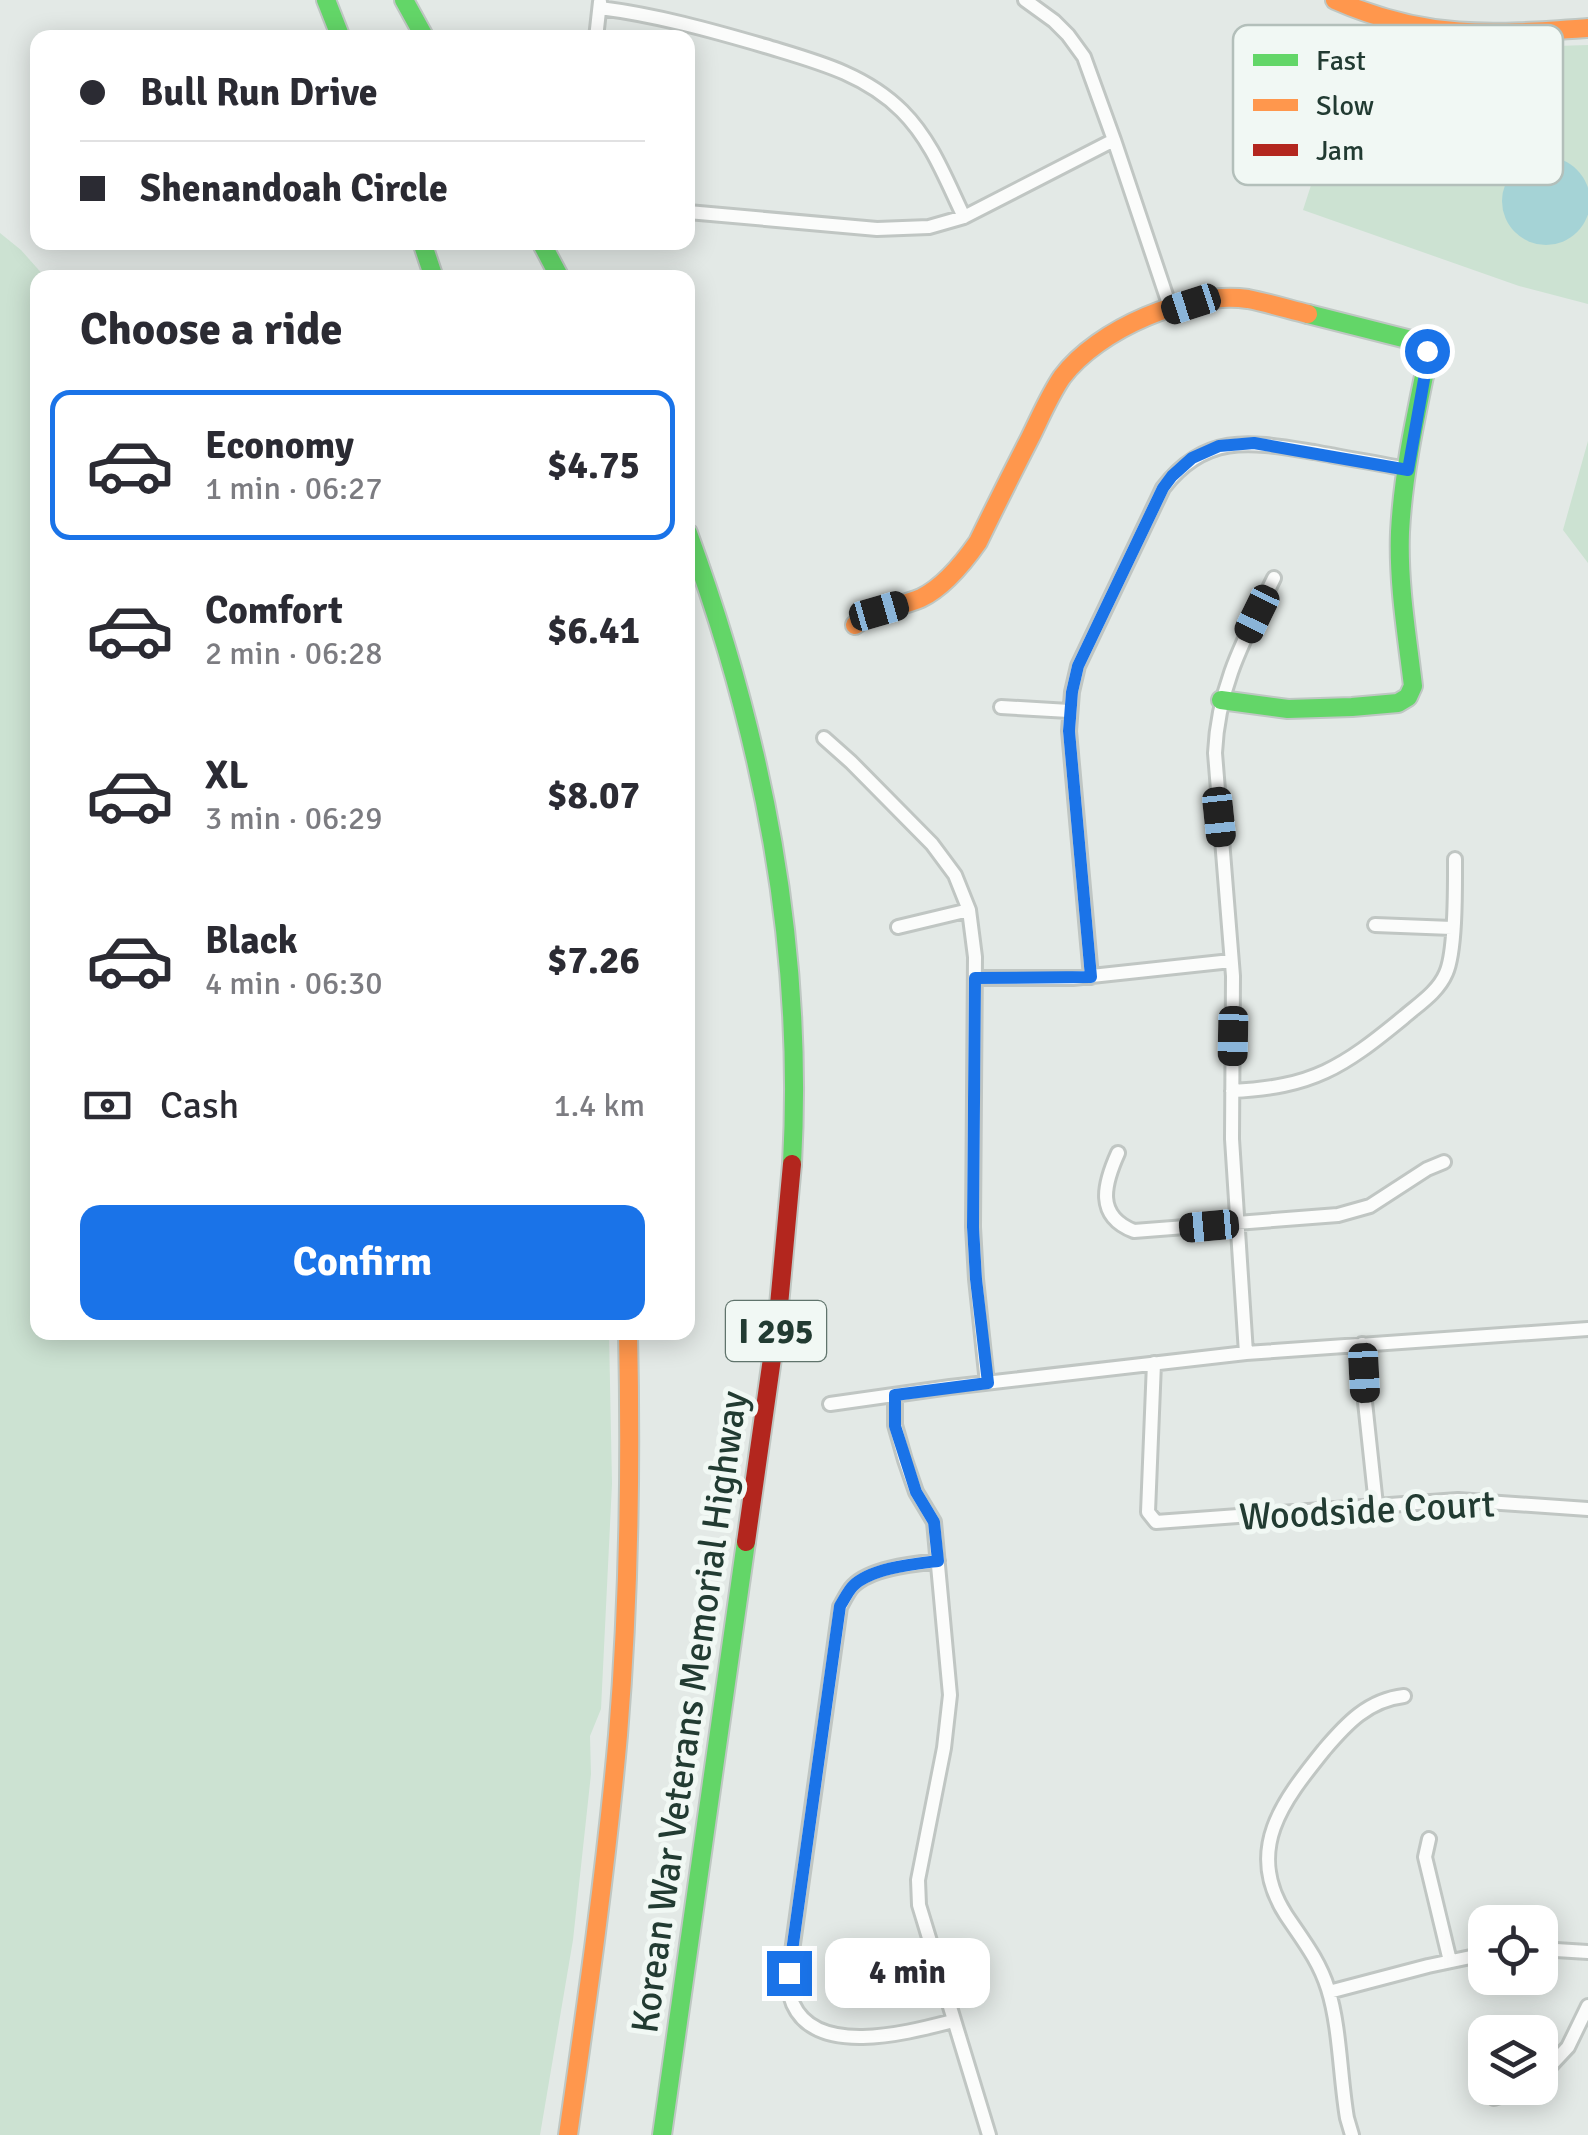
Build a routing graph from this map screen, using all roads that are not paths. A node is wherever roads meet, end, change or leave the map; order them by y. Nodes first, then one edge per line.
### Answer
1 (326, 0) edge
2 (404, 0) edge
3 (1025, 0) edge
4 (1335, 0) edge
5 (600, 4) edge
6 (1405, 25) edge
7 (1588, 28) edge
8 (338, 30) edge
9 (421, 30) edge
10 (597, 30) edge
11 (1563, 30) edge
12 (1114, 140) junction
13 (695, 213) edge
14 (964, 217) junction
15 (1171, 310) junction
16 (1408, 470) junction
17 (695, 552) edge
18 (1274, 578) dead end
19 (854, 626) dead end
20 (1221, 700) junction
21 (1001, 707) dead end
22 (1069, 711) junction
23 (824, 738) dead end
24 (1455, 859) dead end
25 (969, 910) junction
26 (1374, 924) dead end
27 (898, 927) dead end
28 (1452, 928) junction
29 (1232, 961) junction
30 (1091, 977) junction
31 (975, 978) junction
32 (1232, 1091) junction
33 (1118, 1153) dead end
34 (1444, 1162) dead end
35 (1236, 1224) junction
36 (1588, 1329) edge
37 (628, 1340) edge
38 (1362, 1344) junction
39 (1246, 1353) junction
40 (1154, 1362) junction
41 (988, 1383) junction
42 (895, 1395) junction
43 (830, 1404) dead end
44 (1376, 1505) junction
45 (1588, 1509) edge
46 (938, 1561) junction
47 (1404, 1696) dead end
48 (1428, 1839) dead end
49 (1558, 1950) edge
50 (1588, 1952) edge
51 (1468, 1957) edge
52 (1450, 1961) junction
53 (1329, 1992) junction
54 (1588, 2006) edge
55 (952, 2021) junction
56 (1558, 2058) edge
57 (568, 2135) edge
58 (662, 2135) edge
59 (988, 2135) edge
60 (1352, 2135) edge

1 - 8 main road
2 - 9 main road
3 - 12 street
4 - 6 main road
5 - 10 street
5 - 14 street
7 - 11 main road
12 - 14 street
12 - 15 street
13 - 14 street
15 - 16 main road
15 - 19 main road
16 - 20 main road
16 - 22 street
17 - 58 main road, Korean War Veterans Memorial Highway / I 295
18 - 20 street
20 - 29 street
21 - 22 street
22 - 30 street
23 - 25 street
24 - 28 street
25 - 27 street
25 - 31 street
26 - 28 street
28 - 32 street
29 - 30 street
29 - 32 street
30 - 31 street
31 - 41 street
32 - 35 street
33 - 35 street
34 - 35 street
35 - 39 street
36 - 38 street
37 - 57 main road, Korean War Veterans Memorial Highway
38 - 39 street
38 - 44 street
39 - 40 street
40 - 41 street
40 - 44 street, Woodside Court
41 - 42 street
42 - 43 street
42 - 46 street
44 - 45 street, Woodside Court
46 - 55 street
46 - 55 street
47 - 53 street
48 - 52 street
49 - 50 street
51 - 52 street
52 - 53 street
53 - 60 street
54 - 56 street
55 - 59 street

